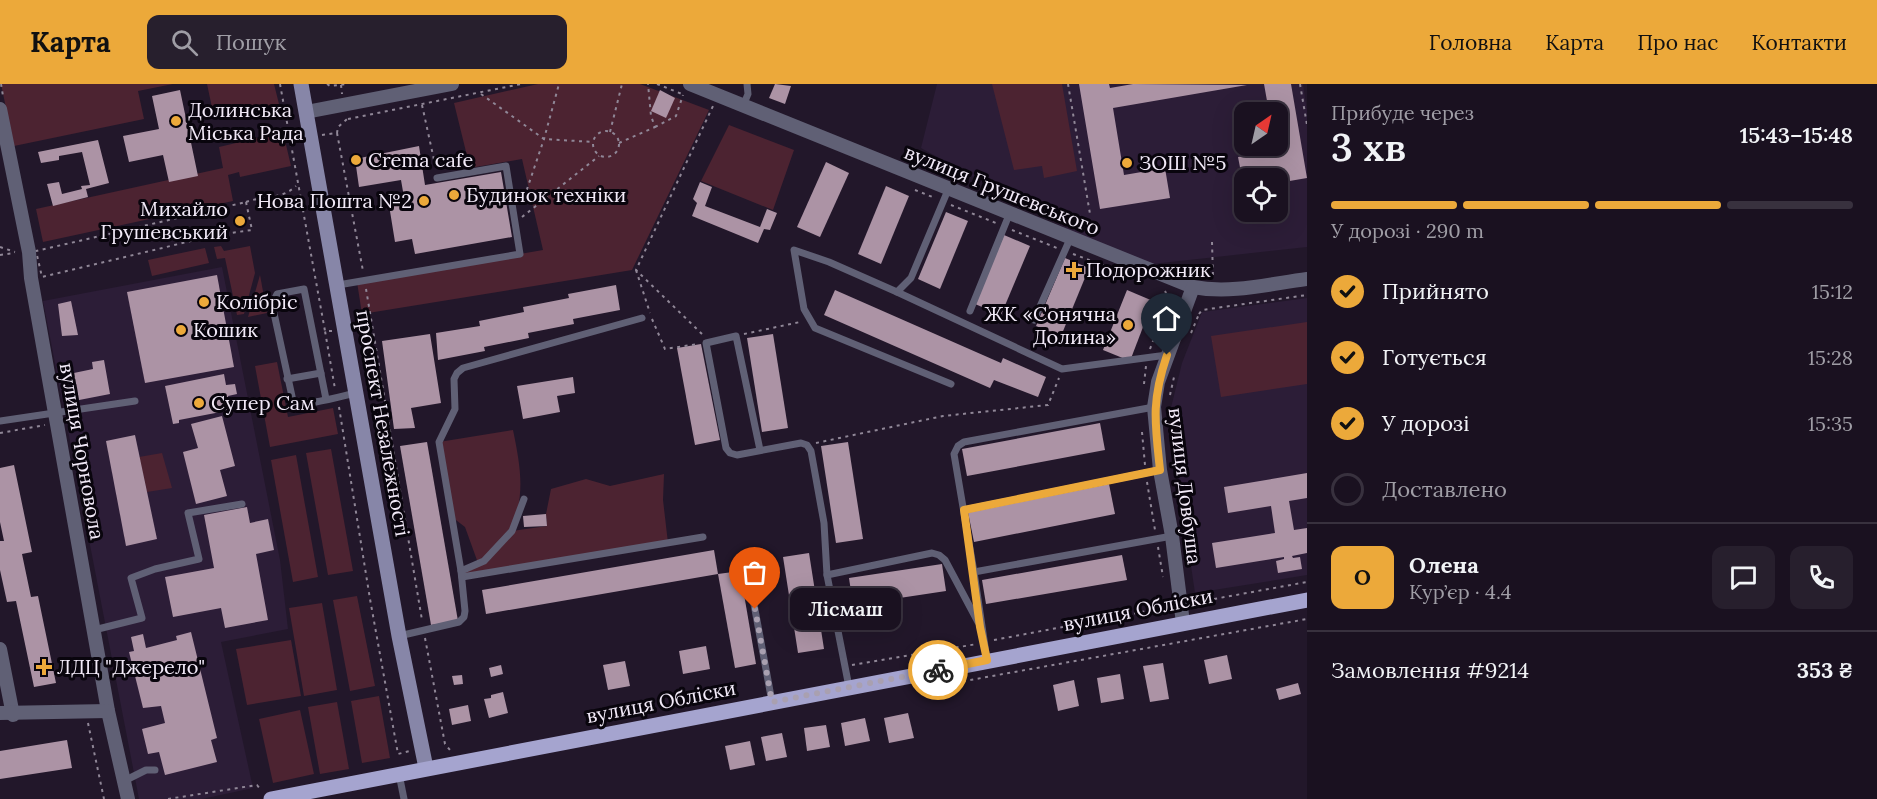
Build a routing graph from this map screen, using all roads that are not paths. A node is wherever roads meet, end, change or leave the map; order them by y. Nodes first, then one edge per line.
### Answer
1 (301, 84) edge
2 (452, 84) edge
3 (747, 84) edge
4 (687, 89) edge
5 (743, 106) junction
6 (0, 109) edge
7 (306, 112) junction
8 (437, 178) road end
9 (948, 190) junction
10 (1009, 215) junction
11 (1070, 239) junction
12 (1307, 279) edge
13 (338, 285) junction
14 (1193, 287) junction
15 (897, 292) junction
16 (970, 311) dead end
17 (642, 318) dead end
18 (1034, 320) dead end
19 (1167, 355) junction
20 (321, 373) junction
21 (287, 379) junction
22 (951, 384) dead end
23 (356, 393) junction
24 (326, 399) junction
25 (135, 400) dead end
26 (1154, 407) junction
27 (52, 419) junction
28 (0, 421) edge
29 (759, 450) junction
30 (1160, 470) junction
31 (524, 499) dead end
32 (243, 504) dead end
33 (964, 510) junction
34 (1172, 536) junction
35 (703, 537) dead end
36 (974, 572) junction
37 (461, 574) junction
38 (827, 575) junction
39 (749, 577) dead end
40 (1307, 600) edge
41 (1183, 623) junction
42 (980, 627) junction
43 (94, 630) junction
44 (399, 636) junction
45 (0, 649) edge
46 (987, 660) junction
47 (849, 687) junction
48 (772, 702) junction
49 (108, 711) junction
50 (7, 714) edge
51 (399, 767) junction
52 (426, 768) junction
53 (155, 770) dead end
54 (124, 781) junction
55 (271, 793) edge
56 (128, 799) edge
57 (404, 799) edge

1 - 7 main road, проспект Незалежності
2 - 7 street
3 - 5 lane
4 - 5 street, вулиця Грушевського
5 - 9 street, вулиця Грушевського
6 - 27 street, вулиця Чорновола
7 - 13 main road, проспект Незалежності
8 - 13 lane
9 - 10 street, вулиця Грушевського
9 - 15 lane
10 - 11 street, вулиця Грушевського
10 - 16 lane
11 - 14 street, вулиця Грушевського
11 - 18 lane
12 - 14 street, вулиця Грушевського
13 - 23 main road, проспект Незалежності
14 - 19 street, вулиця Довбуша
15 - 19 lane
15 - 22 lane
17 - 37 lane
19 - 26 street, вулиця Довбуша
20 - 21 lane
20 - 21 lane
20 - 24 lane
21 - 24 lane
23 - 24 lane
23 - 44 main road, проспект Незалежності
25 - 27 lane
26 - 30 street, вулиця Довбуша
26 - 33 lane
27 - 28 lane
27 - 43 street, вулиця Чорновола
29 - 29 lane
29 - 38 lane
30 - 33 lane
30 - 34 street, вулиця Довбуша
31 - 37 lane
32 - 43 lane
33 - 36 lane
34 - 36 lane
34 - 41 street, вулиця Довбуша
35 - 37 lane
36 - 42 lane
37 - 44 lane
38 - 42 lane
38 - 47 lane
39 - 48 lane
40 - 41 main road, вулиця Обліски
41 - 46 main road, вулиця Обліски
42 - 46 lane
43 - 49 street, вулиця Чорновола
44 - 52 main road, проспект Незалежності
45 - 50 street
46 - 47 main road, вулиця Обліски
47 - 48 main road, вулиця Обліски
48 - 52 main road, вулиця Обліски
49 - 50 street
49 - 54 street, вулиця Чорновола
51 - 52 main road, вулиця Обліски
51 - 55 main road, вулиця Обліски
51 - 57 lane
53 - 54 lane
54 - 56 street, вулиця Чорновола

